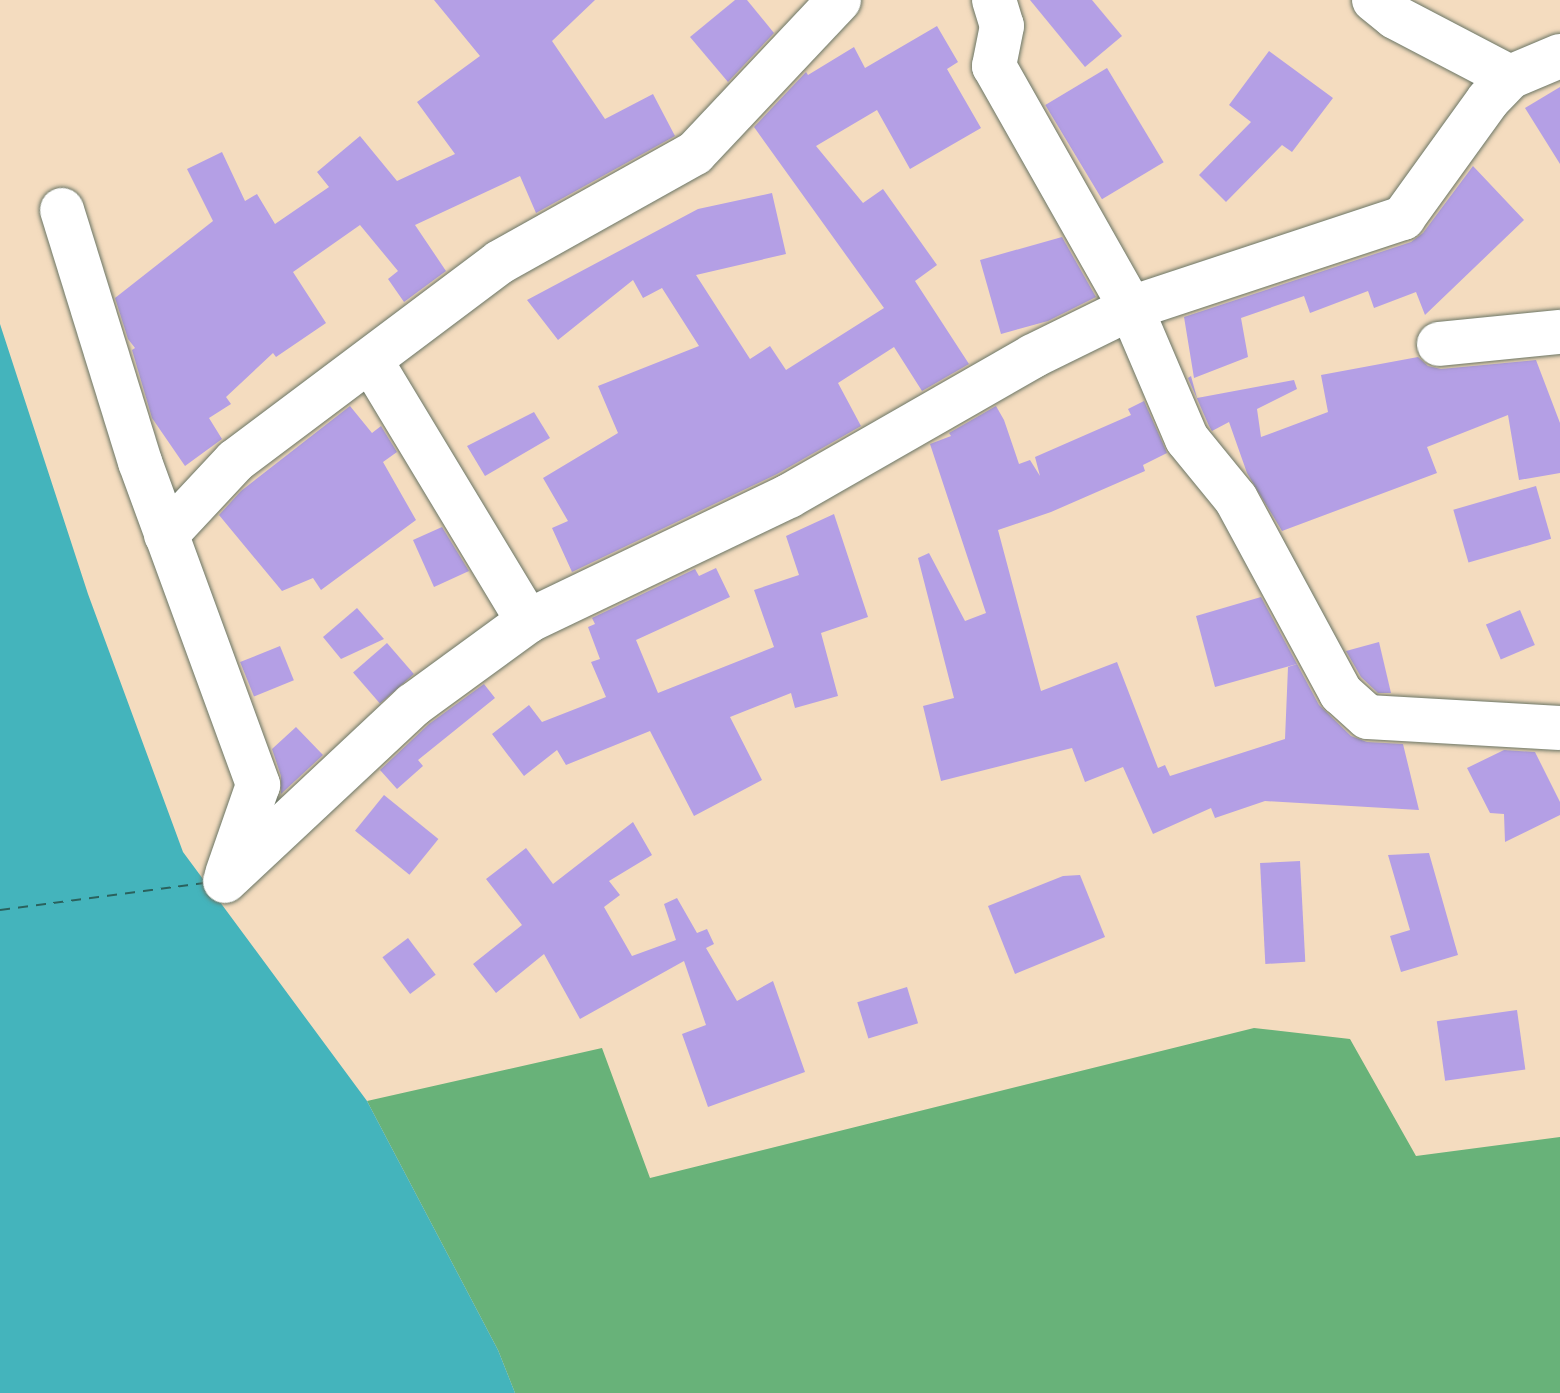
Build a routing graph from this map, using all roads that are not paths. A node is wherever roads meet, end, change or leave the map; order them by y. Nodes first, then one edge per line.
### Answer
1 (839, 0) edge
2 (994, 0) edge
3 (1374, 0) edge
4 (1560, 56) edge
5 (1510, 77) junction
6 (62, 210) dead end
7 (1131, 308) junction
8 (1560, 332) edge
9 (1439, 344) dead end
10 (371, 361) junction
11 (166, 535) junction
12 (528, 621) junction
13 (1560, 728) edge

1 - 10 street
2 - 7 street
3 - 5 street
4 - 5 street
5 - 7 street
6 - 11 street
7 - 12 street
7 - 13 street
8 - 9 street
10 - 11 street
10 - 12 street
11 - 12 street

